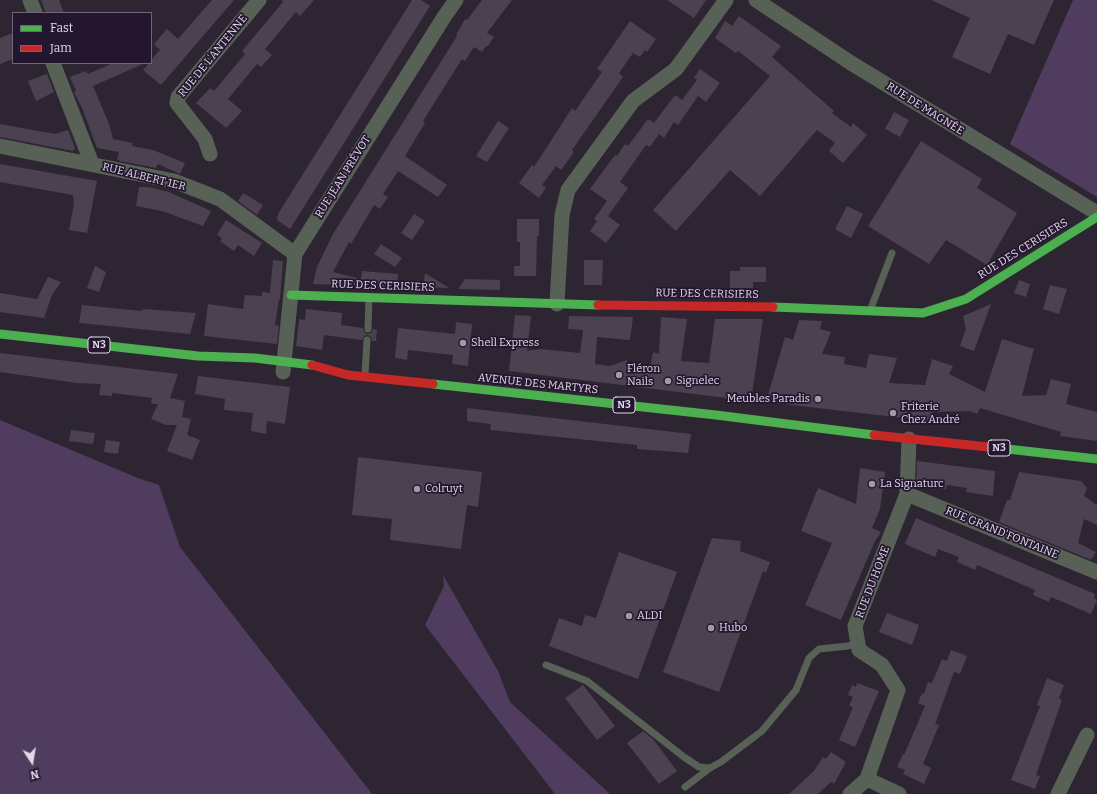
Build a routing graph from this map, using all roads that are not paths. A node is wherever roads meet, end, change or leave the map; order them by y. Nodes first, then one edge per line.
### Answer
1 (30, 0) edge
2 (259, 0) edge
3 (456, 0) edge
4 (726, 0) edge
5 (756, 0) edge
6 (34, 12) edge
7 (53, 64) edge
8 (0, 146) edge
9 (210, 154) dead end
10 (92, 164) junction
11 (1097, 214) edge
12 (1097, 217) edge
13 (892, 253) dead end
14 (295, 254) junction
15 (291, 296) junction
16 (369, 298) junction
17 (557, 304) junction
18 (870, 310) junction
19 (368, 329) dead end
20 (0, 334) edge
21 (367, 340) dead end
22 (198, 356) junction
23 (233, 368) dead end
24 (286, 370) junction
25 (346, 375) junction
26 (365, 377) junction
27 (905, 438) junction
28 (1097, 459) edge
29 (907, 494) junction
30 (1097, 572) edge
31 (858, 643) junction
32 (546, 665) dead end
33 (1087, 735) dead end
34 (710, 768) junction
35 (867, 779) junction
36 (685, 787) dead end
37 (850, 794) edge
38 (899, 794) edge
39 (1058, 794) edge

1 - 6 street
2 - 9 street, RUE DE L'ANTENNE
3 - 14 street, RUE JEAN PRÉVOT
4 - 17 street
5 - 11 street, RUE DE MAGNÉE
7 - 10 street
8 - 10 street, RUE ALBERT 1ER
10 - 14 street, RUE ALBERT 1ER
12 - 18 main road, RUE DES CERISIERS
13 - 18 lane
14 - 15 street, RUE JEAN PRÉVOT
15 - 16 main road, RUE DES CERISIERS
15 - 24 street, RUE JEAN PRÉVOT
16 - 17 main road, RUE DES CERISIERS
16 - 19 lane
17 - 18 main road, RUE DES CERISIERS
20 - 22 main road, AVENUE DES MARTYRS / N3
21 - 26 lane
22 - 23 main road, AVENUE DES MARTYRS / N3
22 - 24 main road, AVENUE DES MARTYRS / N3
24 - 25 main road, AVENUE DES MARTYRS / N3
24 - 25 main road, AVENUE DES MARTYRS / N3
25 - 26 main road, AVENUE DES MARTYRS / N3
26 - 27 main road, AVENUE DES MARTYRS / N3
27 - 28 main road, N3
27 - 29 street, RUE DU HOME
29 - 30 street, RUE GRAND'FONTAINE
29 - 31 street, RUE DU HOME
31 - 34 lane
31 - 35 street
32 - 34 lane
33 - 39 street
34 - 36 lane
35 - 37 street
35 - 38 street

